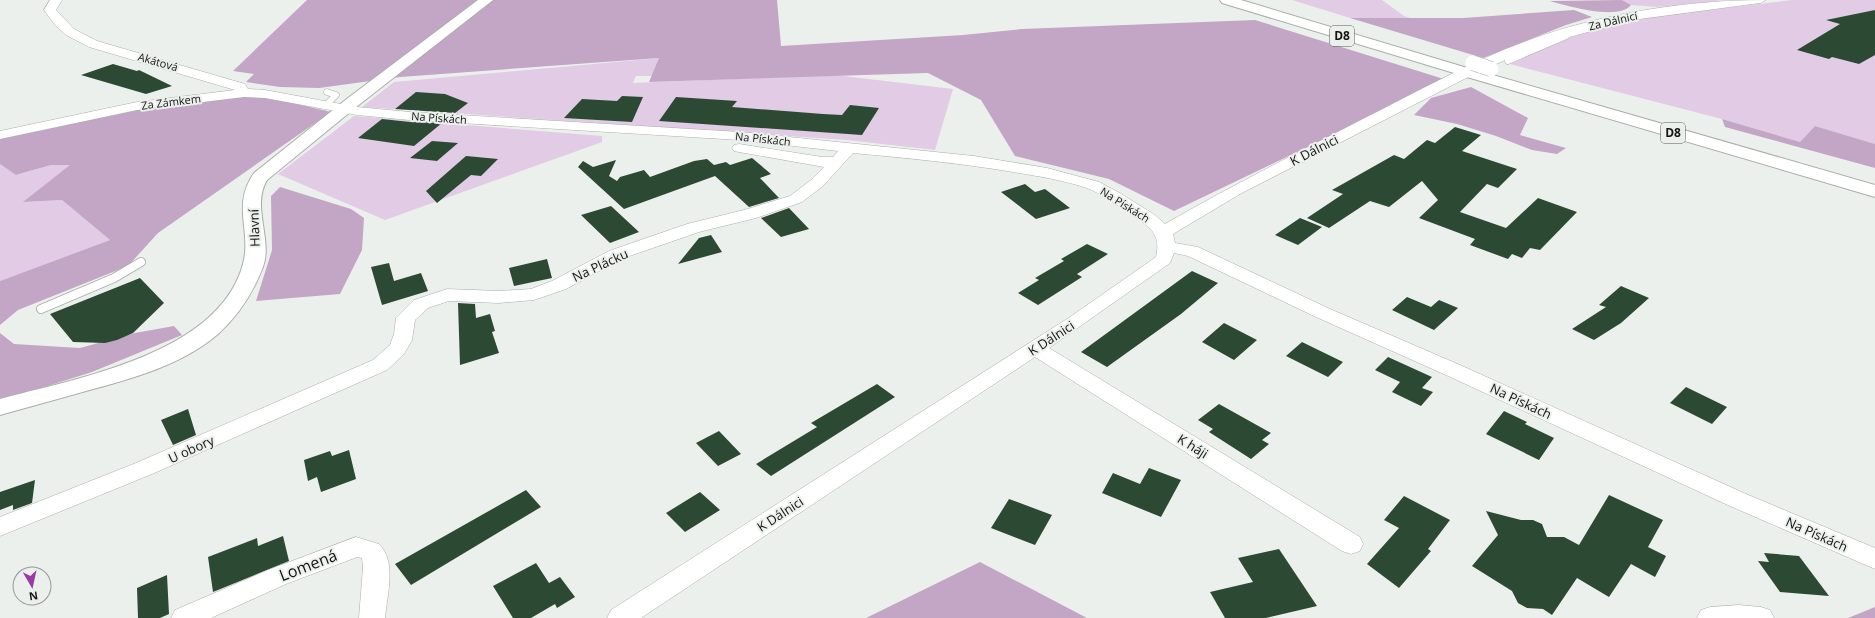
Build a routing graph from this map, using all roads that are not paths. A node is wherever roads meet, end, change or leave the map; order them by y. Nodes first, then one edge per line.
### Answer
1 (56, 0) edge
2 (486, 0) edge
3 (1227, 0) edge
4 (1263, 0) edge
5 (1760, 0) edge
6 (1572, 31) junction
7 (1508, 61) dead end
8 (1473, 69) junction
9 (244, 93) junction
10 (332, 102) junction
11 (0, 135) edge
12 (843, 154) junction
13 (1875, 177) edge
14 (1875, 191) edge
15 (1165, 240) junction
16 (141, 262) dead end
17 (41, 309) dead end
18 (1035, 348) junction
19 (380, 365) joint
20 (0, 407) edge
21 (0, 527) edge
22 (1351, 544) dead end
23 (1875, 559) edge
24 (184, 618) edge
25 (372, 618) edge
26 (620, 618) edge
27 (1710, 618) edge
28 (1761, 618) edge

1 - 9 street, Akátová
2 - 10 main road, Hlavní
3 - 8 main road, D8
4 - 8 main road, D8
5 - 6 street, Za Dálnicí
6 - 7 lane
6 - 8 street, Za Dálnicí
8 - 13 main road, D8
8 - 14 main road, D8
8 - 15 street, K Dálnici
9 - 10 street, Za Zámkem
9 - 11 street, Za Zámkem
10 - 12 street, Na Pískách
10 - 20 main road, Hlavní
12 - 15 street, Na Pískách
12 - 19 street, Na Plácku
15 - 18 street, K Dálnici
15 - 23 street, Na Pískách
16 - 17 lane
18 - 22 street, K háji
18 - 26 street, K Dálnici
19 - 21 street, U obory
24 - 25 street, Lomená
27 - 28 street

